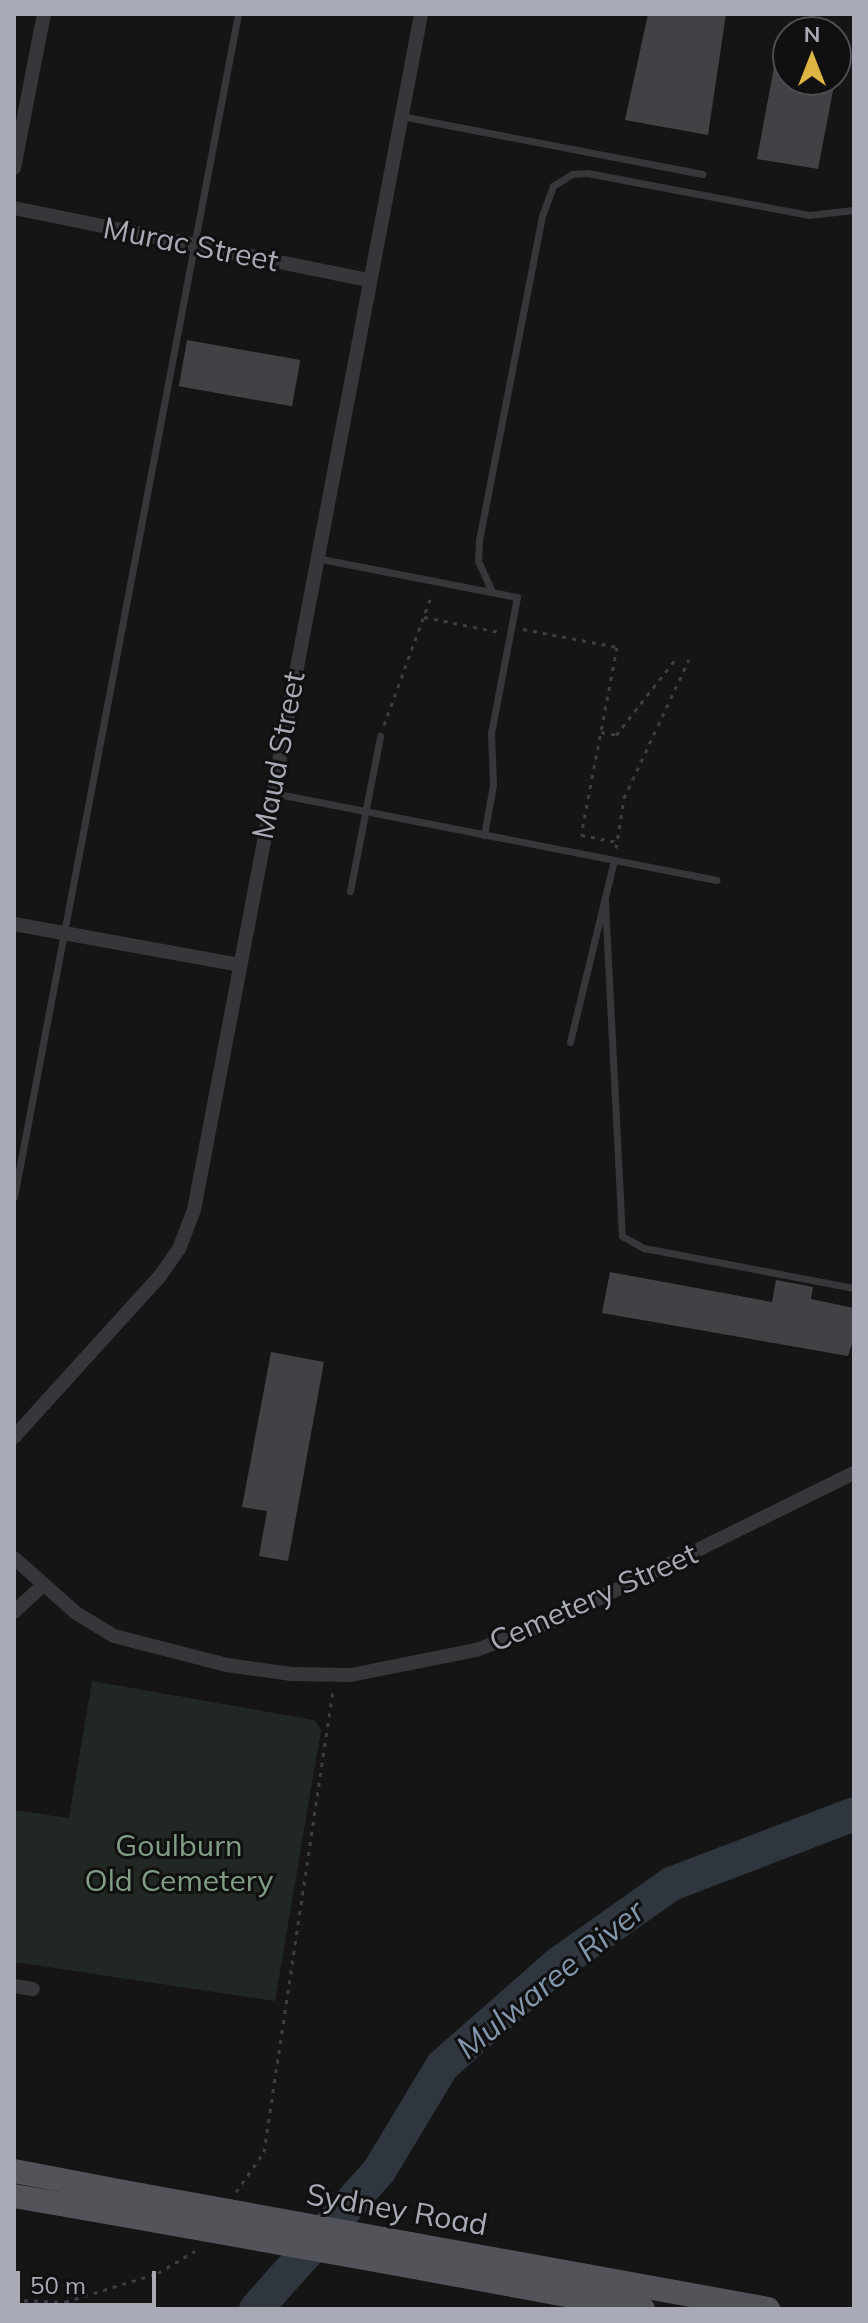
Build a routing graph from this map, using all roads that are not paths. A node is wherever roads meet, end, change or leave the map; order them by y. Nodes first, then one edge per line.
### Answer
1 (44, 14) edge
2 (238, 14) edge
3 (421, 14) edge
4 (401, 116) junction
5 (14, 168) edge
6 (702, 174) dead end
7 (14, 208) edge
8 (854, 210) edge
9 (193, 244) junction
10 (369, 280) junction
11 (316, 558) junction
12 (492, 592) junction
13 (380, 736) road end
14 (271, 793) junction
15 (366, 811) junction
16 (484, 835) junction
17 (614, 860) junction
18 (717, 880) dead end
19 (350, 891) dead end
20 (605, 902) junction
21 (14, 924) edge
22 (66, 934) junction
23 (239, 965) junction
24 (570, 1042) dead end
25 (14, 1197) edge
26 (854, 1288) edge
27 (14, 1437) edge
28 (854, 1473) edge
29 (14, 1558) edge
30 (42, 1586) junction
31 (14, 1612) edge
32 (14, 1986) edge
33 (33, 1989) dead end
34 (14, 2171) edge
35 (14, 2196) edge
36 (118, 2203) junction
37 (410, 2255) junction
38 (643, 2309) edge
39 (768, 2309) edge

1 - 5 street
2 - 9 lane
3 - 4 street, Maud Street
4 - 6 lane
4 - 10 street, Maud Street
7 - 9 street, Murac Street
8 - 12 lane
9 - 10 street, Murac Street
9 - 22 lane
10 - 11 street, Maud Street
11 - 12 lane
11 - 14 street, Maud Street
12 - 16 lane
13 - 15 lane
14 - 15 lane
14 - 23 street, Maud Street
15 - 16 lane
15 - 19 lane
16 - 17 lane
17 - 18 lane
17 - 20 lane
20 - 24 lane
20 - 26 lane
21 - 22 street
22 - 23 street
22 - 25 lane
23 - 27 street, Maud Street
28 - 30 street, Cemetery Street
29 - 30 street, Cemetery Street
30 - 31 street
32 - 33 street
34 - 36 main road, Sydney Road
35 - 36 main road, Sydney Road
36 - 37 main road, Sydney Road, bridge
37 - 38 main road, Sydney Road
37 - 39 main road, Sydney Road

